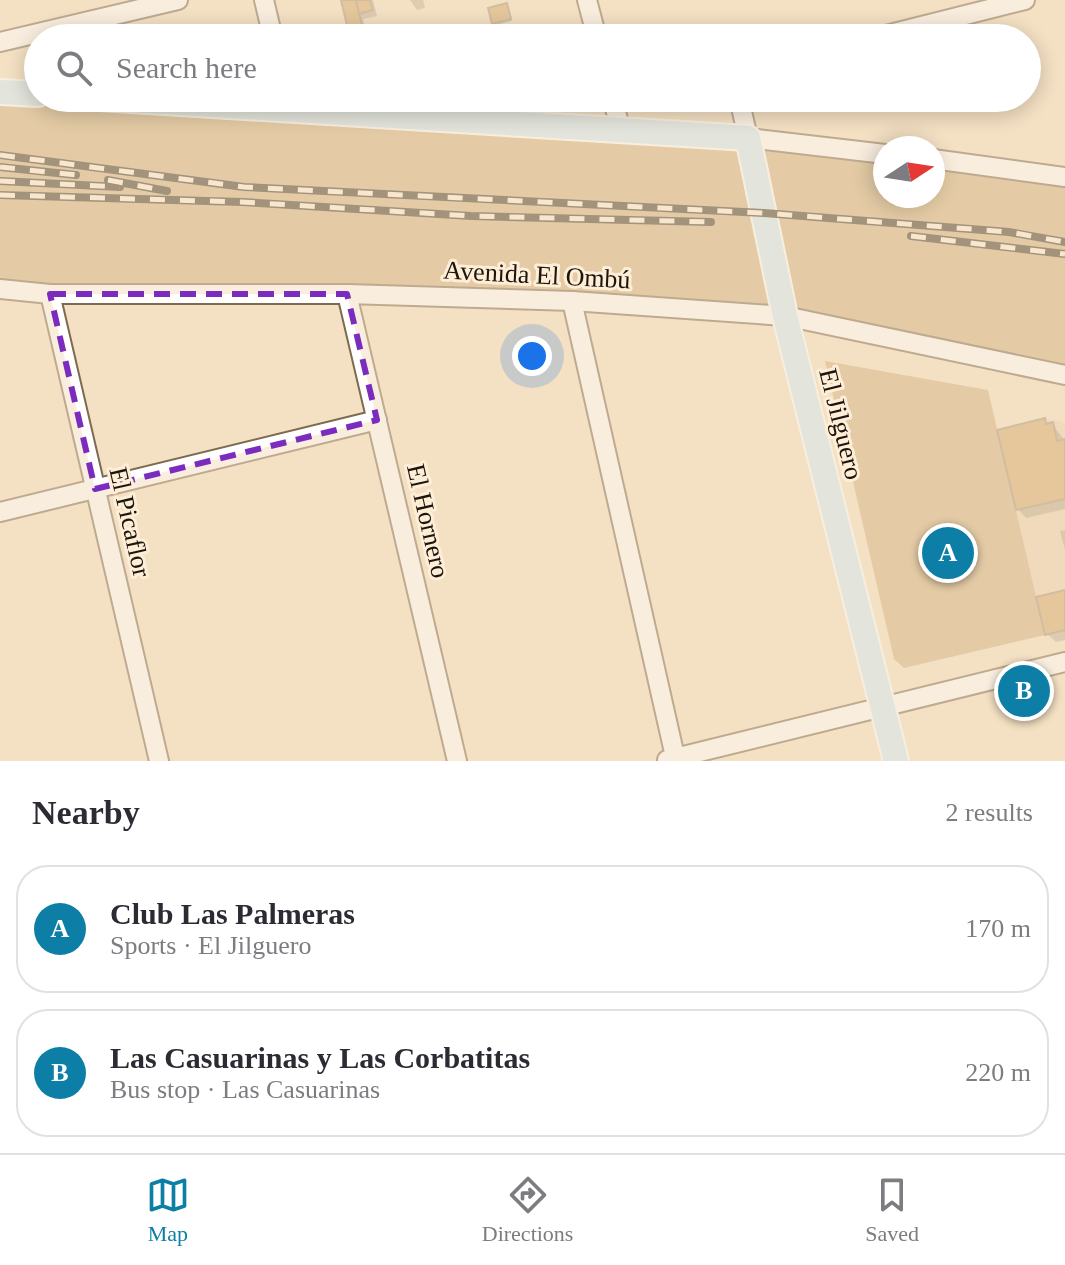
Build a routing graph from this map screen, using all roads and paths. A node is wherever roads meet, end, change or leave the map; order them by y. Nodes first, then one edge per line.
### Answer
1 (178, 0) edge
2 (264, 0) edge
3 (587, 0) edge
4 (1025, 0) edge
5 (76, 24) edge
6 (270, 24) edge
7 (593, 24) edge
8 (930, 24) edge
9 (24, 36) edge
10 (0, 42) edge
11 (0, 92) edge
12 (24, 93) edge
13 (393, 112) edge
14 (616, 112) edge
15 (742, 112) edge
16 (621, 130) junction
17 (748, 138) junction
18 (873, 153) edge
19 (945, 161) edge
20 (1065, 177) edge
21 (0, 289) edge
22 (50, 294) junction
23 (347, 294) junction
24 (572, 301) junction
25 (785, 316) junction
26 (1065, 375) edge
27 (377, 420) junction
28 (95, 489) junction
29 (0, 512) edge
30 (1065, 662) edge
31 (883, 707) junction
32 (672, 760) edge
33 (159, 761) edge
34 (457, 761) edge
35 (896, 761) edge

1 - 5 street
2 - 6 street
3 - 7 street
4 - 8 street
9 - 10 street
11 - 12 main road
13 - 16 main road
14 - 16 street
15 - 17 street, El Jilguero
16 - 17 main road
17 - 18 street
17 - 25 main road, El Jilguero
19 - 20 street
21 - 22 street, Avenida El Ombú
22 - 23 street, Avenida El Ombú
22 - 28 street, El Picaflor
23 - 24 street, Avenida El Ombú
23 - 27 street, El Hornero
24 - 25 street, Avenida El Ombú
24 - 32 street
25 - 26 street, Avenida El Ombú
25 - 31 main road, El Jilguero
27 - 28 street
27 - 34 street, El Hornero
28 - 29 street
28 - 33 street, El Picaflor
30 - 31 street
31 - 32 street
31 - 35 main road, El Jilguero

